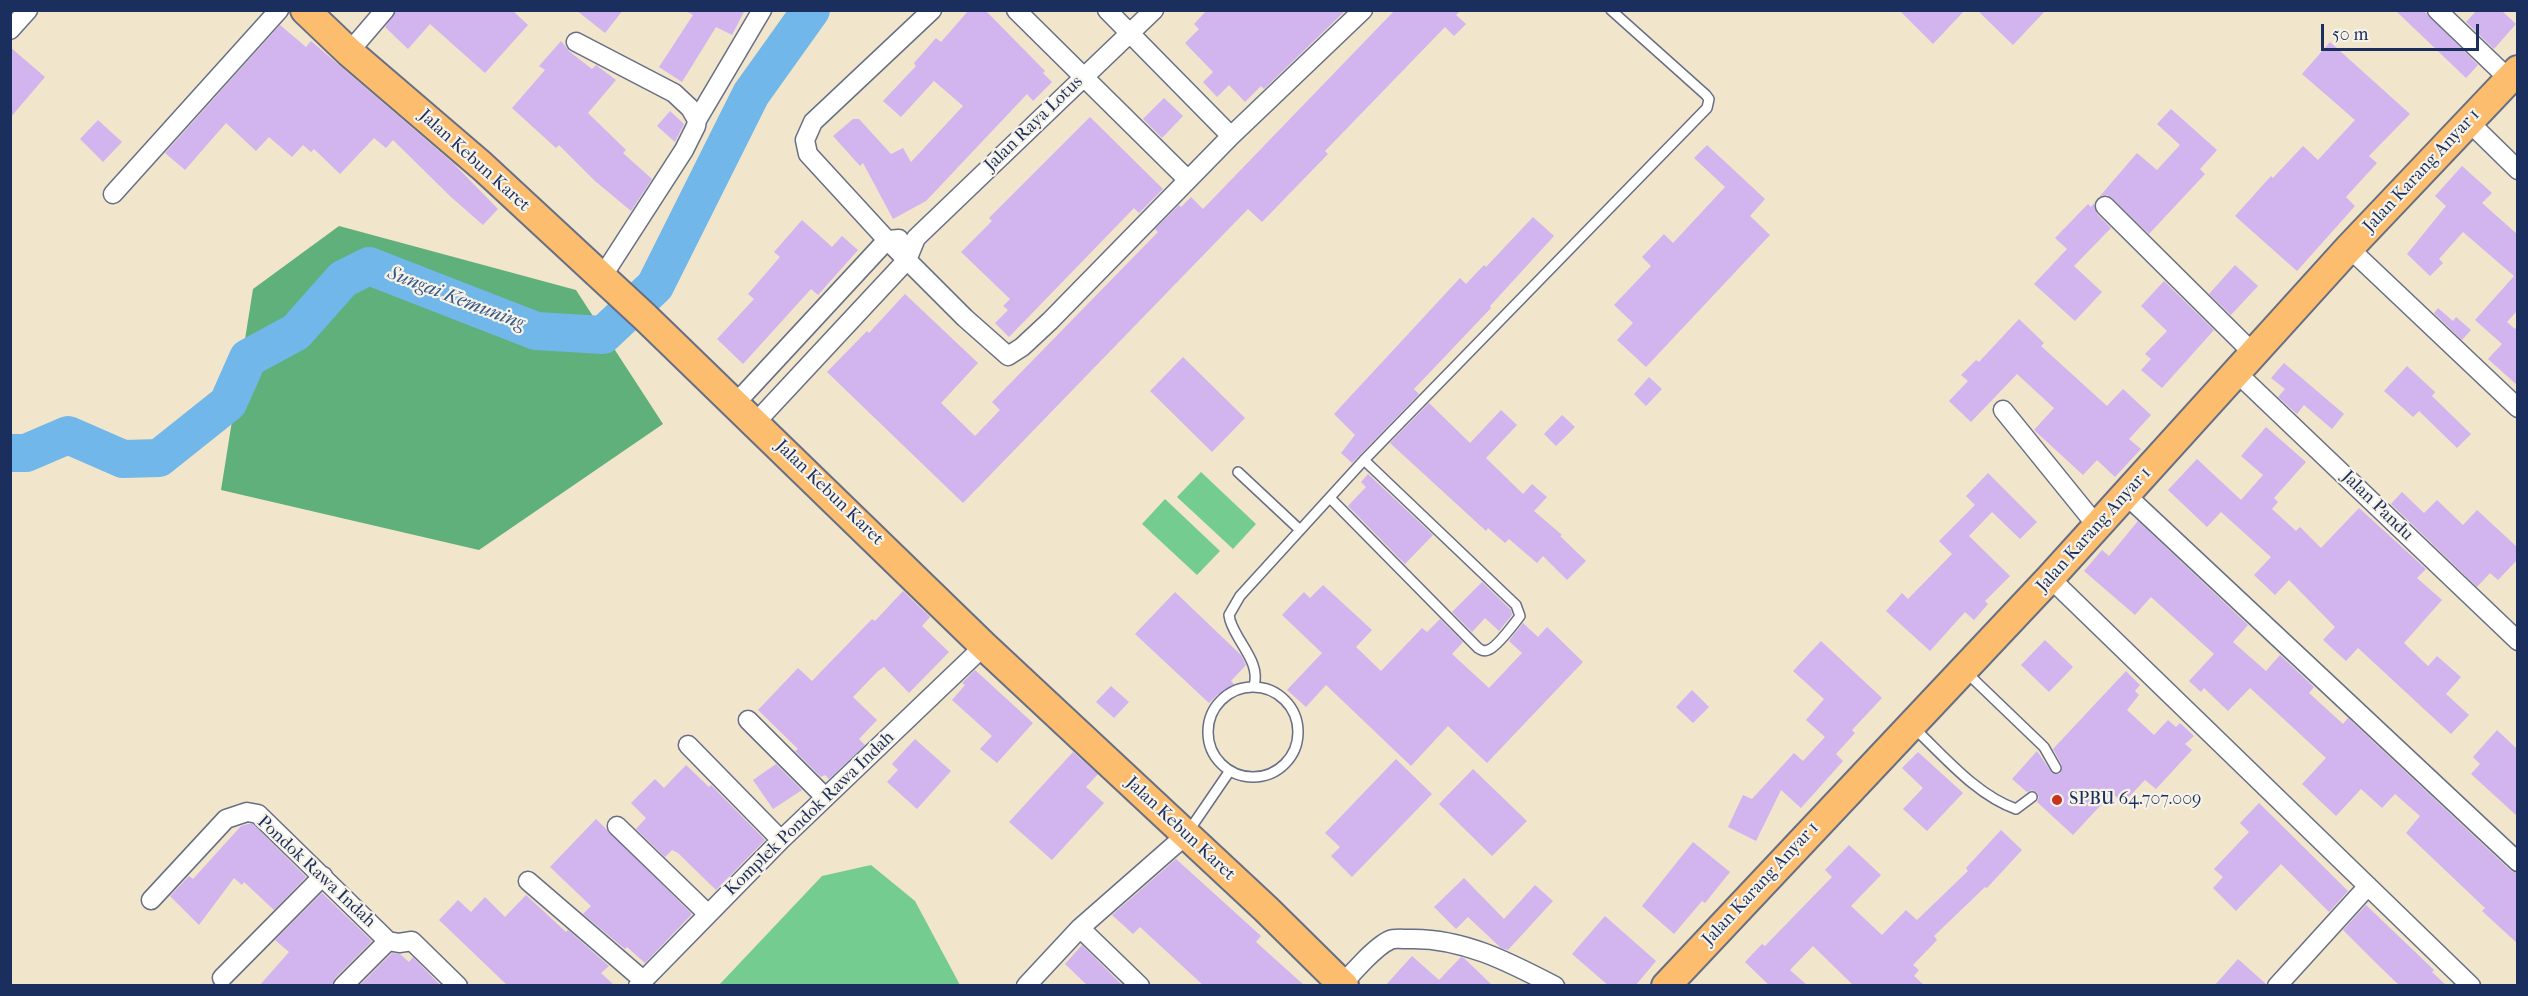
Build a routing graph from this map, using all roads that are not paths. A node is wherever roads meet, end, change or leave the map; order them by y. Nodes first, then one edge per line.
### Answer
1 (28, 10) edge
2 (279, 10) edge
3 (305, 10) edge
4 (385, 10) edge
5 (762, 10) edge
6 (932, 10) edge
7 (1016, 10) edge
8 (1107, 10) edge
9 (1154, 10) edge
10 (1363, 10) edge
11 (1611, 10) edge
12 (2437, 10) edge
13 (10, 30) edge
14 (1128, 33) junction
15 (576, 42) dead end
16 (349, 52) junction
17 (2513, 74) edge
18 (1083, 77) junction
19 (697, 120) junction
20 (2469, 122) junction
21 (1231, 136) junction
22 (2517, 170) edge
23 (1187, 179) junction
24 (112, 194) dead end
25 (2105, 206) dead end
26 (916, 238) junction
27 (887, 240) junction
28 (2349, 248) junction
29 (907, 260) junction
30 (609, 284) junction
31 (2245, 362) junction
32 (2517, 408) edge
33 (2003, 410) dead end
34 (745, 413) junction
35 (1364, 460) junction
36 (1238, 472) dead end
37 (2126, 495) junction
38 (1330, 498) junction
39 (2097, 526) junction
40 (1300, 530) junction
41 (2050, 578) junction
42 (2517, 641) edge
43 (984, 645) junction
44 (1963, 669) junction
45 (1254, 686) junction
46 (748, 720) dead end
47 (1910, 725) junction
48 (688, 745) dead end
49 (2055, 768) dead end
50 (1229, 772) junction
51 (825, 796) junction
52 (2032, 797) dead end
53 (616, 826) dead end
54 (1185, 835) junction
55 (781, 840) junction
56 (2517, 862) edge
57 (323, 876) junction
58 (528, 881) dead end
59 (2368, 886) junction
60 (151, 900) dead end
61 (708, 914) junction
62 (1080, 928) junction
63 (388, 941) junction
64 (222, 978) dead end
65 (640, 983) edge
66 (1343, 985) edge
67 (343, 986) edge
68 (458, 986) edge
69 (1026, 986) edge
70 (1140, 986) edge
71 (1555, 986) edge
72 (1666, 986) edge
73 (2277, 986) edge
74 (2471, 986) edge

1 - 13 street
2 - 24 street
3 - 16 main road, Jalan Kebun Karet
4 - 16 street
5 - 19 street
6 - 27 street
7 - 18 street
8 - 14 street
9 - 14 street, Jalan Raya Lotus
10 - 21 street
11 - 35 lane
12 - 17 street
14 - 18 street, Jalan Raya Lotus
14 - 21 street
15 - 19 street
16 - 30 main road, Jalan Kebun Karet
17 - 20 main road, Jalan Karang Anyar 1
18 - 23 street
18 - 26 street, Jalan Raya Lotus
19 - 30 street
20 - 22 street
20 - 28 main road, Jalan Karang Anyar 1
21 - 23 street
23 - 29 street
25 - 31 street, Jalan Pandu
26 - 27 street
26 - 29 street
27 - 29 street
27 - 34 street
28 - 31 main road, Jalan Karang Anyar 1
28 - 32 street
29 - 34 street
30 - 34 main road, Jalan Kebun Karet
31 - 37 main road, Jalan Karang Anyar 1
31 - 42 street, Jalan Pandu
33 - 39 street
34 - 43 main road, Jalan Kebun Karet
35 - 38 lane
35 - 38 lane
36 - 40 lane
37 - 39 main road, Jalan Karang Anyar 1
37 - 56 street
38 - 40 lane
39 - 41 main road, Jalan Karang Anyar 1
40 - 45 lane
41 - 44 main road, Jalan Karang Anyar 1
41 - 59 street
43 - 51 street, Komplek Pondok Rawa Indah
43 - 54 main road, Jalan Kebun Karet
44 - 47 main road, Jalan Karang Anyar 1
44 - 49 lane
45 - 50 lane
45 - 50 lane
46 - 51 street
47 - 52 lane
47 - 72 main road, Jalan Karang Anyar 1
48 - 55 street
50 - 54 lane
51 - 55 street, Komplek Pondok Rawa Indah
53 - 61 street
54 - 62 street
54 - 66 main road, Jalan Kebun Karet
55 - 61 street, Komplek Pondok Rawa Indah
57 - 60 street, Pondok Rawa Indah
57 - 63 street, Pondok Rawa Indah
57 - 64 street
58 - 65 street
59 - 73 street
59 - 74 street
61 - 65 street, Komplek Pondok Rawa Indah
62 - 69 street
62 - 70 street
63 - 67 street
63 - 68 street, Pondok Rawa Indah
66 - 71 street

